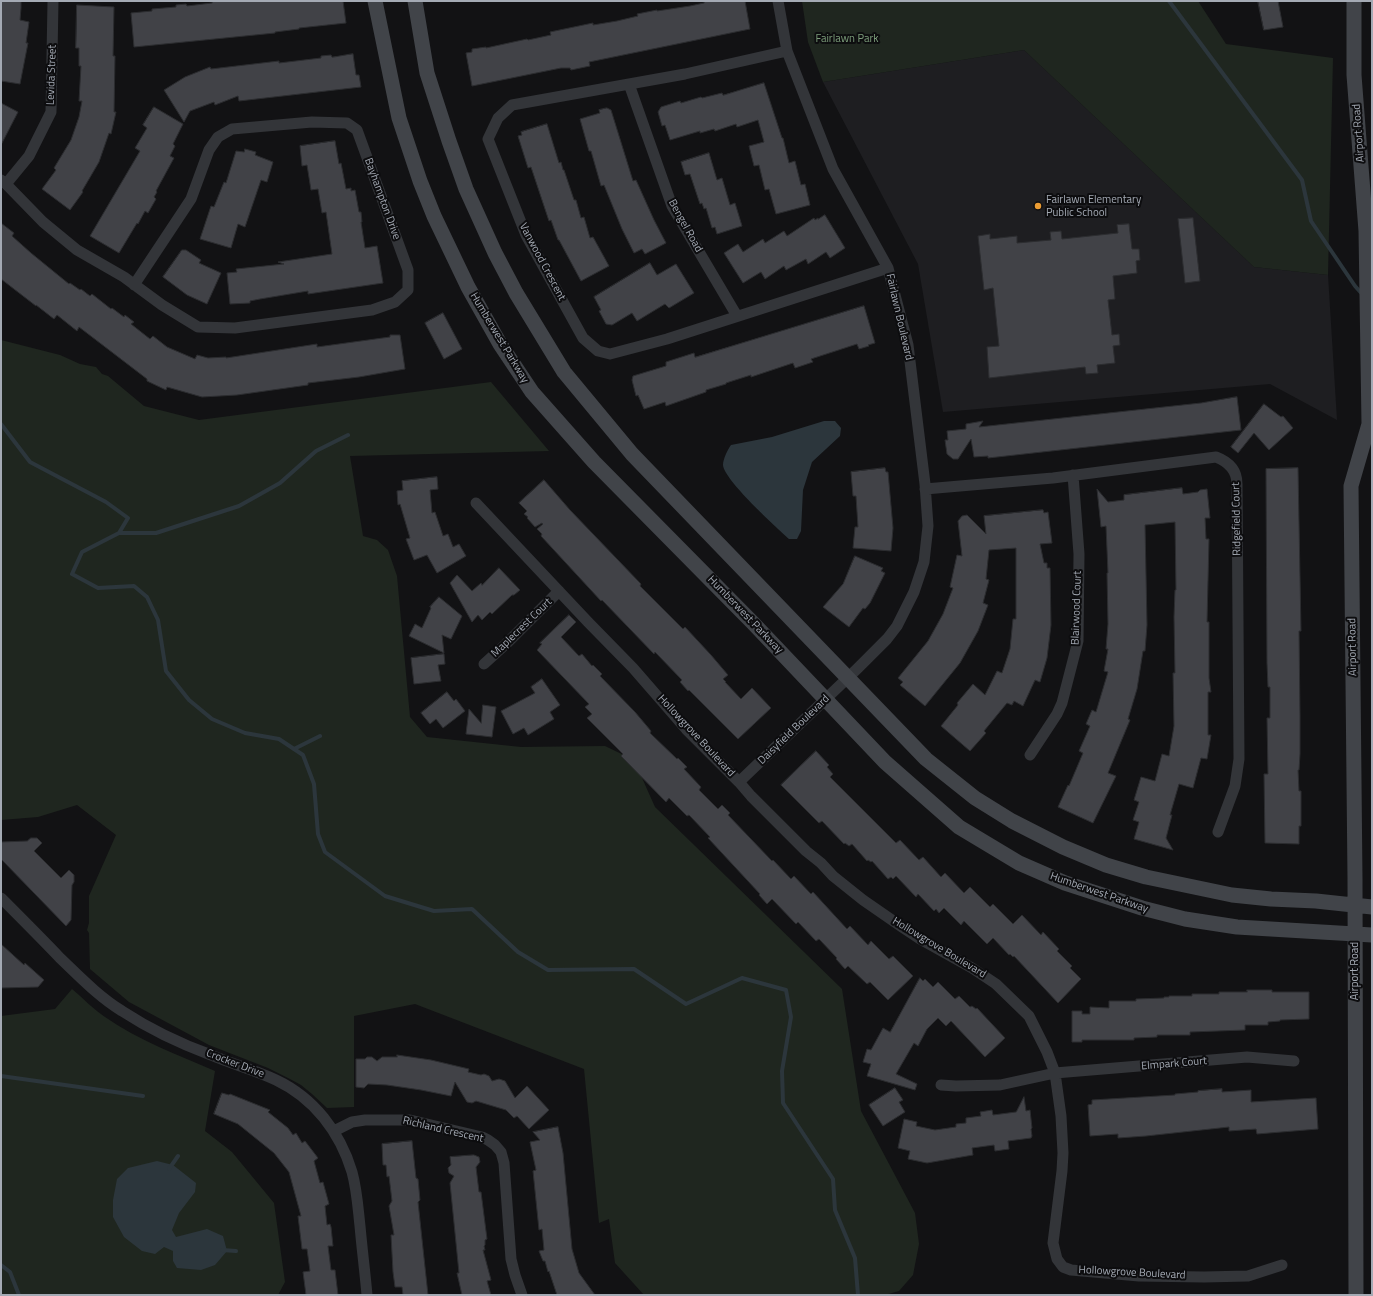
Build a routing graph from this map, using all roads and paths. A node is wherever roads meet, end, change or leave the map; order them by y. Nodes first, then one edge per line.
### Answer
1 (53, 1) edge
2 (375, 1) edge
3 (415, 1) edge
4 (778, 1) edge
5 (1354, 1) edge
6 (788, 51) junction
7 (629, 84) junction
8 (4, 182) edge
9 (888, 268) junction
10 (134, 285) junction
11 (737, 316) junction
12 (1370, 431) edge
13 (1074, 475) junction
14 (925, 489) junction
15 (476, 503) dead end
16 (559, 591) junction
17 (484, 664) dead end
18 (848, 678) junction
19 (826, 698) junction
20 (1030, 755) dead end
21 (739, 782) junction
22 (1218, 832) dead end
23 (1, 898) edge
24 (1355, 905) junction
25 (1372, 907) edge
26 (1355, 934) junction
27 (1372, 935) edge
28 (1294, 1061) dead end
29 (1055, 1073) junction
30 (941, 1085) dead end
31 (334, 1131) junction
32 (1282, 1265) dead end
33 (367, 1295) edge
34 (522, 1295) edge
35 (1356, 1295) edge

1 - 8 street, Levida Street
2 - 19 main road, Humberwest Parkway
3 - 18 main road
4 - 6 street, Fairlawn Boulevard
5 - 12 main road, Airport Road
6 - 7 street, Vanwood Crescent
6 - 9 street, Fairlawn Boulevard
7 - 11 street, Bengel Road
7 - 11 street, Vanwood Crescent
8 - 10 street, Bayhampton Drive
9 - 11 street, Vanwood Crescent
9 - 14 street, Fairlawn Boulevard
10 - 10 street, Bayhampton Drive
12 - 24 main road, Airport Road
13 - 14 street, Ridgefield Court
13 - 20 street, Blairwood Court
13 - 22 street, Ridgefield Court
14 - 18 street, Fairlawn Boulevard
15 - 16 street, Hollowgrove Boulevard
16 - 17 street, Maplecrest Court
16 - 21 street, Hollowgrove Boulevard
18 - 19 street, Daisyfield Boulevard
18 - 24 main road
19 - 21 street, Daisyfield Boulevard
19 - 26 main road, Humberwest Parkway
21 - 29 street, Hollowgrove Boulevard
23 - 31 street, Crocker Drive
24 - 25 main road
24 - 26 main road, Airport Road
26 - 27 main road, Humberwest Parkway
26 - 35 main road, Airport Road
28 - 29 street, Elmpark Court
29 - 30 street, Elmpark Court
29 - 32 street, Hollowgrove Boulevard
31 - 33 street, Crocker Drive
31 - 34 street, Richland Crescent

